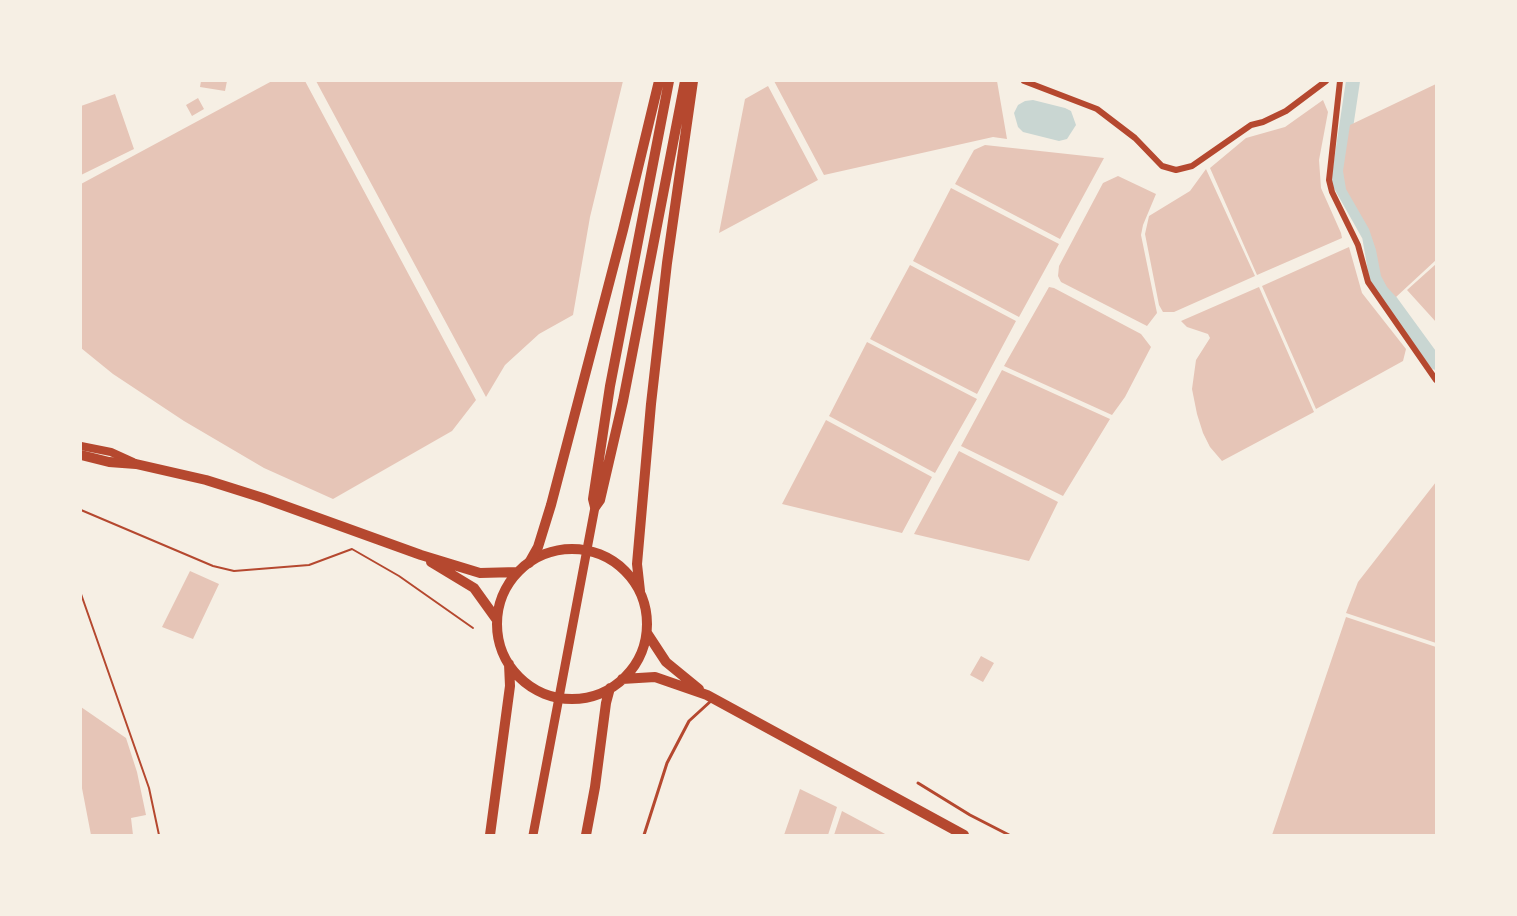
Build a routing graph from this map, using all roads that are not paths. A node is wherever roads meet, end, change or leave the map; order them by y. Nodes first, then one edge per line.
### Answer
1 (659, 81) edge
2 (669, 81) edge
3 (685, 81) edge
4 (693, 81) edge
5 (1024, 81) edge
6 (1326, 81) edge
7 (1340, 81) edge
8 (1436, 380) edge
9 (81, 446) edge
10 (81, 455) edge
11 (136, 464) junction
12 (595, 507) junction
13 (421, 555) junction
14 (528, 563) junction
15 (518, 572) junction
16 (640, 591) junction
17 (497, 620) junction
18 (647, 633) junction
19 (509, 664) junction
20 (622, 679) junction
21 (610, 688) junction
22 (710, 697) junction
23 (918, 783) dead end
24 (490, 835) edge
25 (533, 835) edge
26 (586, 835) edge
27 (644, 835) edge
28 (964, 835) edge
29 (1009, 835) edge

1 - 14 highway
2 - 12 highway
3 - 12 highway
4 - 16 highway
5 - 6 street
7 - 8 street
9 - 11 main road
10 - 11 highway
11 - 13 highway
12 - 25 main road
13 - 15 highway
13 - 17 highway
14 - 15 highway
14 - 16 highway
15 - 17 highway
16 - 18 highway
17 - 19 highway
18 - 20 highway
18 - 22 highway
19 - 21 highway
19 - 24 highway
20 - 21 highway
20 - 22 highway
21 - 26 highway
22 - 27 lane
22 - 28 highway
23 - 29 lane

